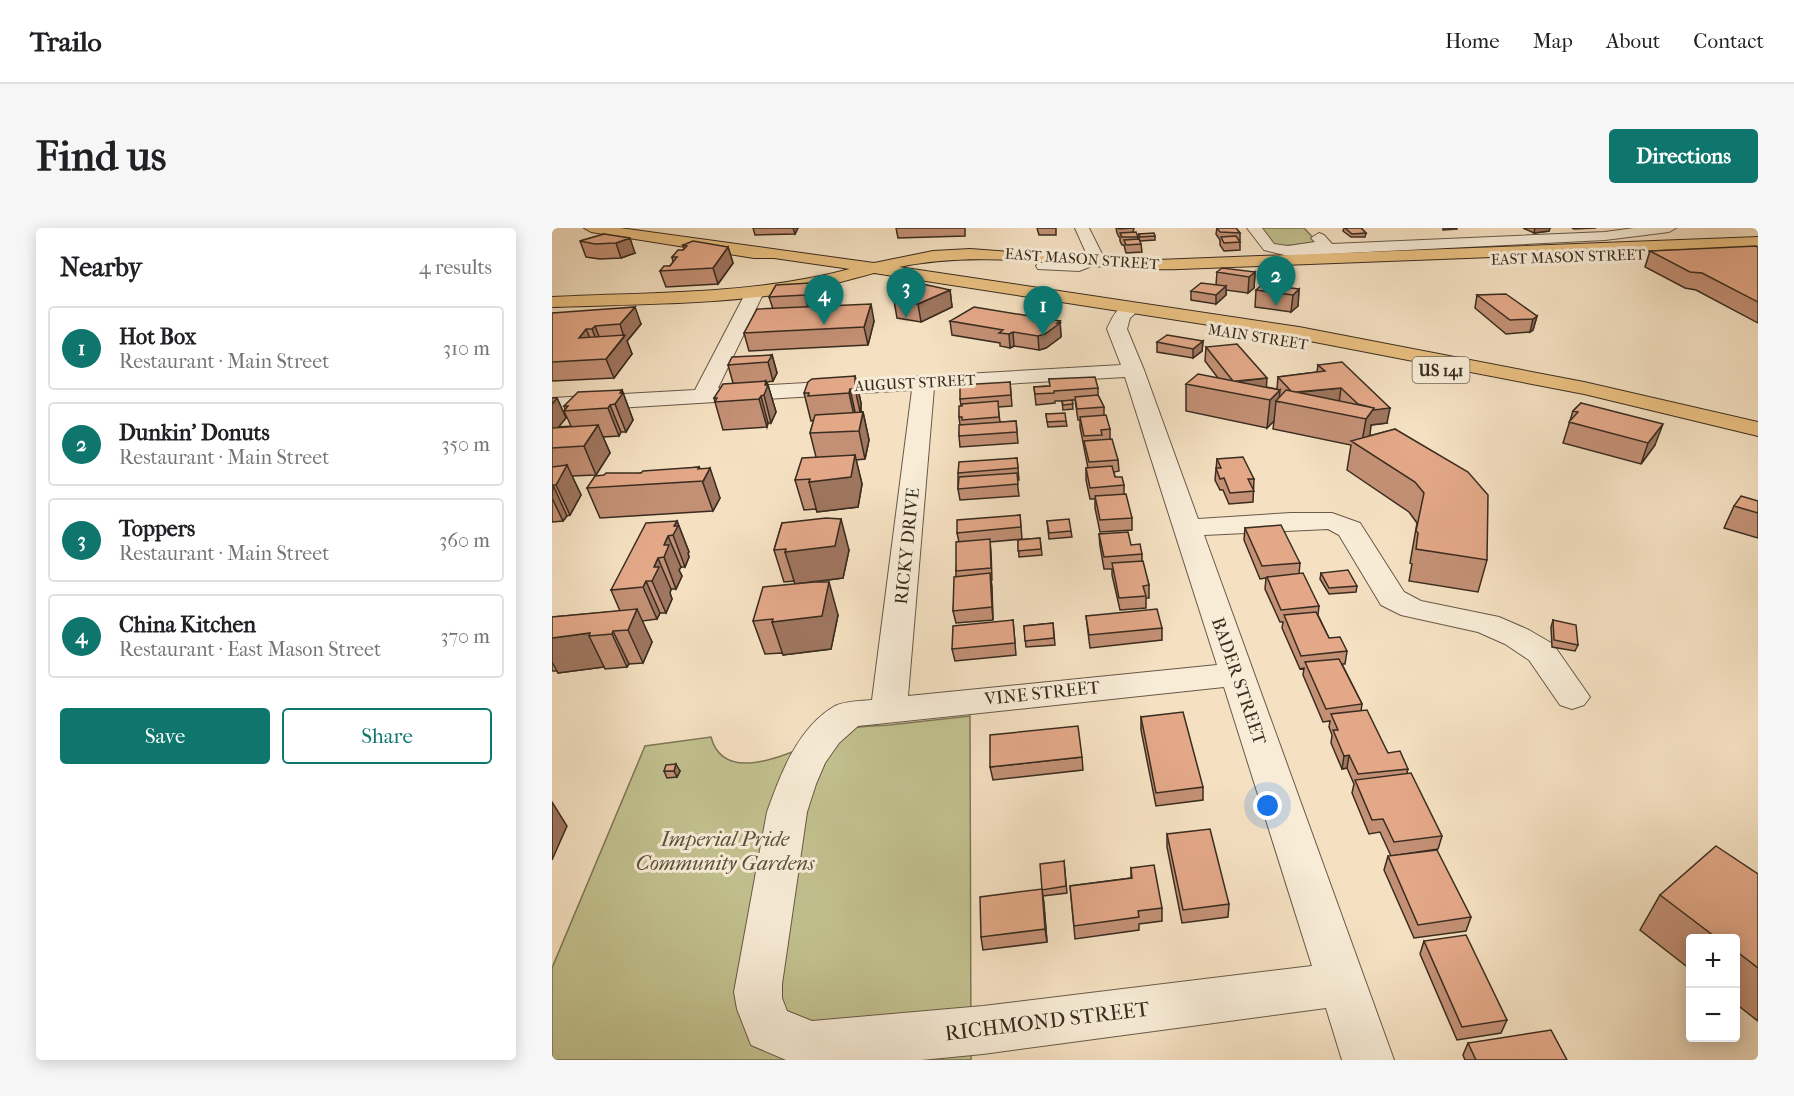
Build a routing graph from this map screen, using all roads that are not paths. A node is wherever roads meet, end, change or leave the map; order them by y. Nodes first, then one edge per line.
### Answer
1 (591, 228) edge
2 (1082, 228) edge
3 (1254, 228) edge
4 (1310, 228) edge
5 (1489, 228) edge
6 (1669, 228) edge
7 (1516, 240) junction
8 (1758, 242) edge
9 (1319, 246) junction
10 (1758, 249) edge
11 (754, 253) junction
12 (1093, 256) junction
13 (1043, 262) junction
14 (1153, 265) joint
15 (895, 272) junction
16 (853, 273) junction
17 (873, 273) junction
18 (755, 293) junction
19 (552, 302) edge
20 (1127, 312) junction
21 (1134, 370) junction
22 (924, 383) junction
23 (703, 396) junction
24 (552, 405) edge
25 (1758, 429) edge
26 (1758, 441) edge
27 (1187, 528) junction
28 (1237, 674) junction
29 (1572, 697) dead end
30 (869, 712) junction
31 (1342, 984) junction
32 (1368, 1060) edge

1 - 11 main road, MAIN STREET / US 141
2 - 12 street
3 - 9 street
4 - 9 street
5 - 7 street
6 - 7 street
7 - 9 street
8 - 14 main road, EAST MASON STREET
10 - 13 main road, EAST MASON STREET
11 - 16 main road, MAIN STREET / US 141
11 - 17 main road, MAIN STREET / US 141
12 - 13 street
12 - 14 street
13 - 15 main road, EAST MASON STREET
13 - 17 main road, EAST MASON STREET
15 - 17 main road, EAST MASON STREET
15 - 20 main road, MAIN STREET / US 141
16 - 17 main road, MAIN STREET / US 141
16 - 18 main road, EAST MASON STREET
17 - 18 main road, EAST MASON STREET
17 - 20 main road, MAIN STREET / US 141
18 - 19 main road, EAST MASON STREET
18 - 23 street
20 - 21 street, BADER STREET
20 - 25 main road, MAIN STREET / US 141
20 - 26 main road, MAIN STREET / US 141
21 - 22 street, AUGUST STREET
21 - 27 street, BADER STREET
22 - 23 street, AUGUST STREET
22 - 30 street, RICKY DRIVE
23 - 24 street, AUGUST STREET
27 - 28 street, BADER STREET
27 - 29 street
28 - 30 street, VINE STREET
28 - 31 street, BADER STREET
30 - 31 street, RICHMOND STREET
31 - 32 street, BADER STREET

